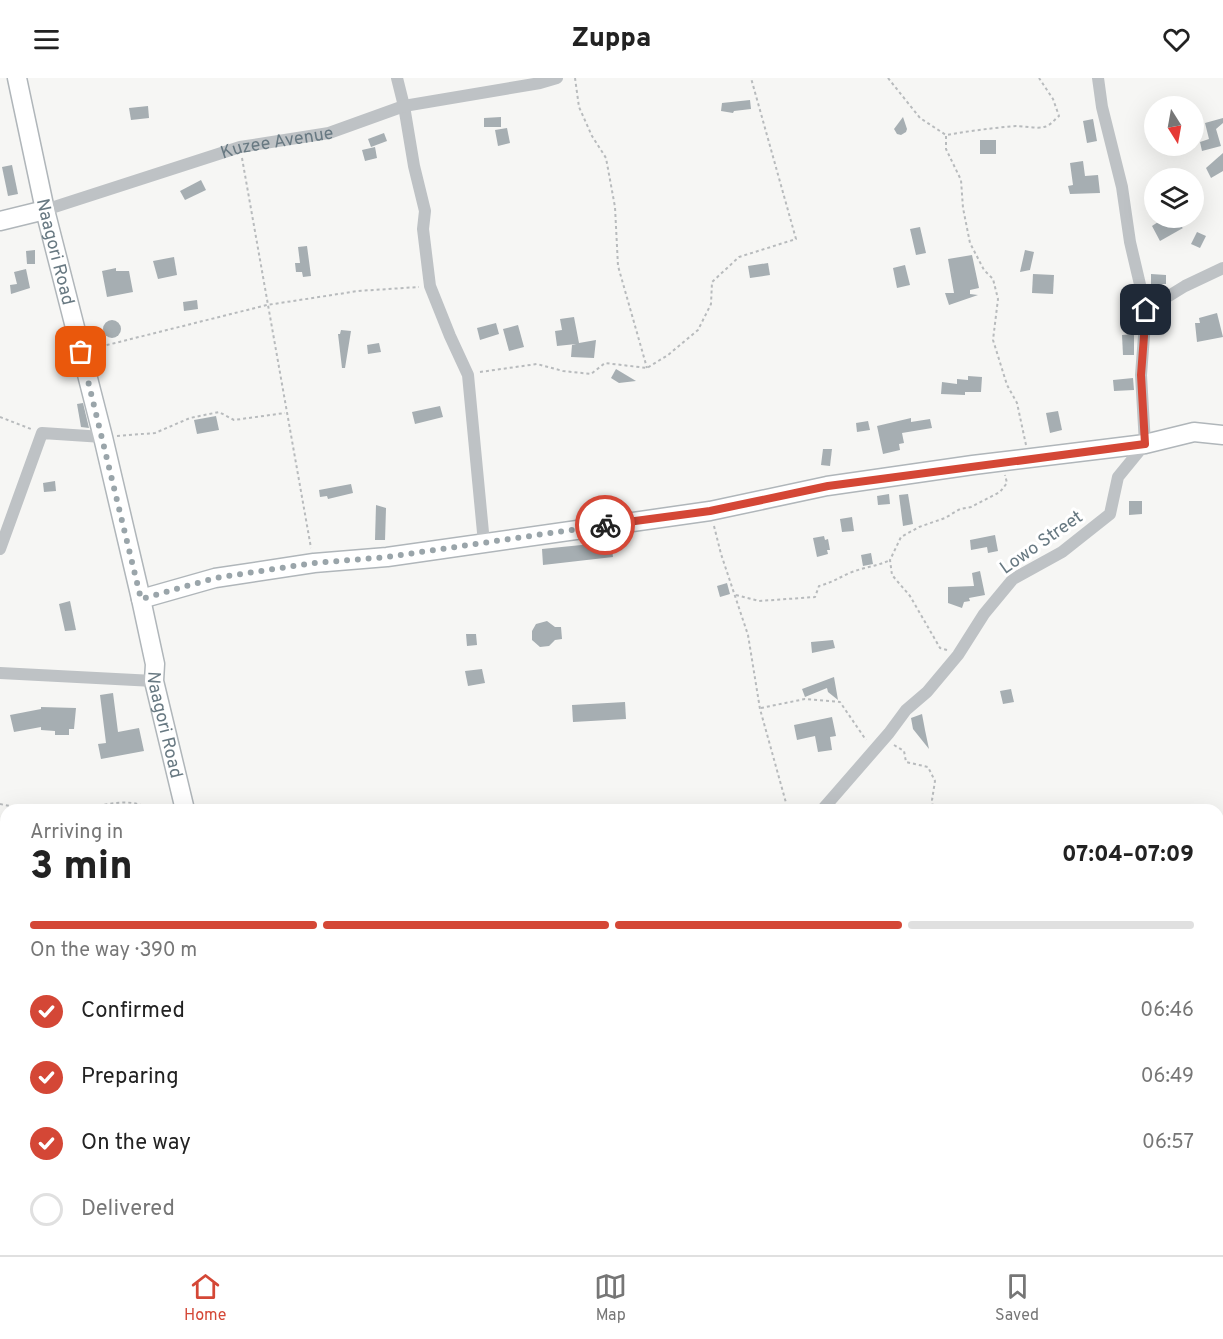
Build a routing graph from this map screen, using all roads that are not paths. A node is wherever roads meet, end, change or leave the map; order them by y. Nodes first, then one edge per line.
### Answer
1 (17, 78) edge
2 (397, 78) edge
3 (557, 78) edge
4 (1098, 78) edge
5 (404, 106) junction
6 (45, 210) junction
7 (0, 221) edge
8 (1223, 268) edge
9 (1146, 310) junction
10 (1223, 435) edge
11 (103, 437) junction
12 (1145, 444) junction
13 (484, 543) junction
14 (0, 549) edge
15 (141, 599) junction
16 (0, 673) edge
17 (154, 681) junction
18 (184, 804) edge
19 (827, 804) edge

1 - 6 street, Naagori Road
2 - 5 street
3 - 5 street, Kuzee Avenue
4 - 9 street
5 - 6 street, Kuzee Avenue
5 - 13 street
6 - 7 street, Kuzee Avenue
6 - 11 street, Naagori Road
8 - 9 street
9 - 12 street
10 - 12 street
11 - 14 street
11 - 15 street, Naagori Road
12 - 13 street
12 - 19 street, Lowo Street
13 - 15 street
15 - 17 street, Naagori Road
16 - 17 street
17 - 18 street, Naagori Road

